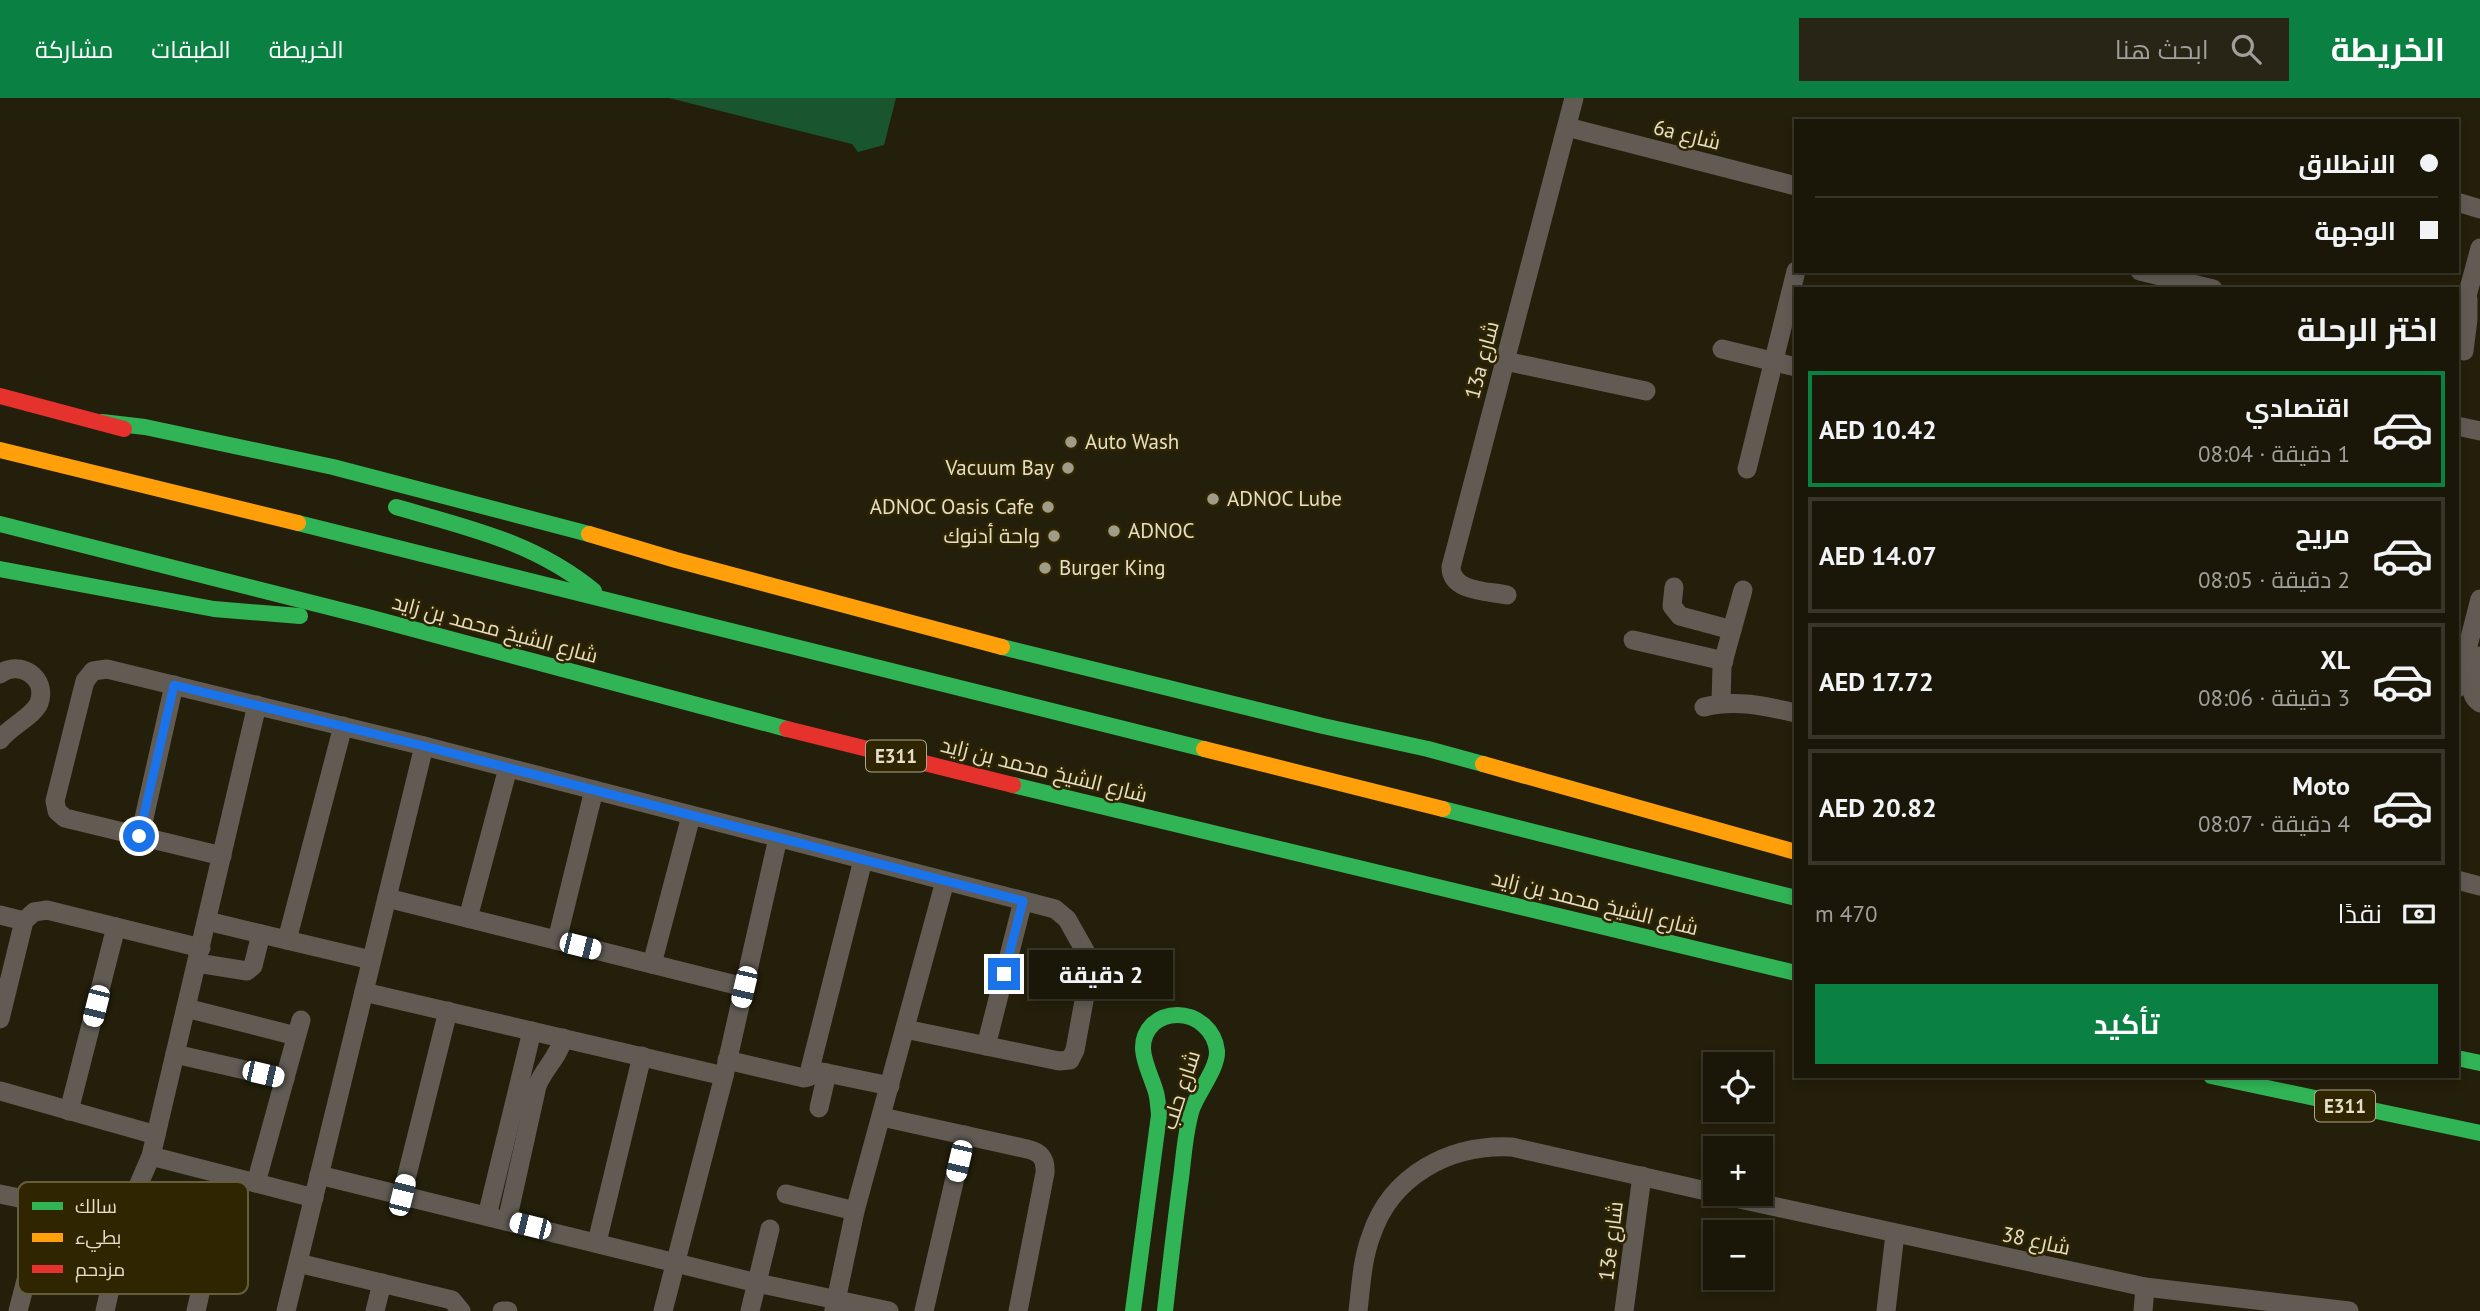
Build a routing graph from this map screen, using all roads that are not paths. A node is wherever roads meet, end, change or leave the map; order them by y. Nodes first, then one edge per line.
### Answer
1 (1574, 98) edge
2 (1567, 127) junction
3 (1794, 185) edge
4 (2459, 203) edge
5 (2480, 209) edge
6 (2480, 248) edge
7 (1795, 273) edge
8 (2148, 273) edge
9 (2205, 287) edge
10 (2468, 296) junction
11 (2459, 312) edge
12 (1722, 349) dead end
13 (2467, 351) edge
14 (1505, 360) junction
15 (1773, 361) junction
16 (1794, 366) edge
17 (1646, 391) dead end
18 (0, 396) edge
19 (102, 422) junction
20 (2459, 427) edge
21 (2480, 432) edge
22 (0, 450) edge
23 (1747, 469) dead end
24 (290, 474) dead end
25 (385, 503) dead end
26 (0, 524) edge
27 (0, 569) edge
28 (1674, 587) dead end
29 (1743, 590) dead end
30 (1507, 595) dead end
31 (601, 598) junction
32 (2480, 599) edge
33 (368, 617) junction
34 (1685, 619) junction
35 (1732, 630) junction
36 (1633, 640) dead end
37 (1677, 650) junction
38 (2480, 656) edge
39 (1724, 661) junction
40 (0, 674) edge
41 (2459, 680) edge
42 (174, 685) junction
43 (2480, 703) edge
44 (257, 705) junction
45 (0, 712) edge
46 (1794, 712) edge
47 (26, 716) junction
48 (343, 726) junction
49 (0, 740) edge
50 (424, 746) junction
51 (508, 768) junction
52 (594, 790) junction
53 (691, 816) junction
54 (139, 836) junction
55 (778, 838) junction
56 (1794, 851) edge
57 (222, 856) junction
58 (863, 860) junction
59 (944, 881) junction
60 (2459, 881) edge
61 (2480, 886) edge
62 (1794, 897) edge
63 (387, 898) junction
64 (1023, 901) junction
65 (0, 915) edge
66 (468, 918) junction
67 (24, 921) junction
68 (207, 921) junction
69 (116, 927) junction
70 (261, 934) junction
71 (287, 940) junction
72 (557, 940) junction
73 (199, 956) junction
74 (372, 960) junction
75 (652, 964) junction
76 (1794, 973) edge
77 (744, 987) junction
78 (364, 992) junction
79 (186, 1008) junction
80 (448, 1011) junction
81 (0, 1019) edge
82 (905, 1029) junction
83 (532, 1031) junction
84 (563, 1038) junction
85 (986, 1046) junction
86 (175, 1054) junction
87 (642, 1056) junction
88 (2459, 1058) edge
89 (2480, 1063) edge
90 (725, 1068) junction
91 (818, 1075) junction
92 (2220, 1078) edge
93 (285, 1079) junction
94 (890, 1086) junction
95 (0, 1091) edge
96 (819, 1108) dead end
97 (69, 1111) junction
98 (882, 1117) junction
99 (2480, 1133) edge
100 (156, 1135) junction
101 (965, 1135) junction
102 (151, 1156) junction
103 (319, 1175) junction
104 (228, 1176) junction
105 (1642, 1176) junction
106 (139, 1182) edge
107 (227, 1182) edge
108 (256, 1183) junction
109 (1703, 1190) edge
110 (0, 1194) edge
111 (786, 1194) dead end
112 (402, 1195) junction
113 (18, 1198) edge
114 (314, 1198) junction
115 (1773, 1206) edge
116 (855, 1211) junction
117 (487, 1216) junction
118 (507, 1221) junction
119 (770, 1229) dead end
120 (1895, 1234) junction
121 (597, 1242) junction
122 (676, 1261) junction
123 (298, 1263) junction
124 (382, 1283) junction
125 (757, 1283) junction
126 (2152, 1288) junction
127 (22, 1294) edge
128 (835, 1305) edge
129 (18, 1311) edge
130 (286, 1311) edge
131 (375, 1311) edge
132 (461, 1311) edge
133 (502, 1311) edge
134 (508, 1311) edge
135 (663, 1311) edge
136 (750, 1311) edge
137 (889, 1311) edge
138 (924, 1311) edge
139 (1018, 1311) edge
140 (1133, 1311) edge
141 (1164, 1311) edge
142 (1358, 1311) edge
143 (1625, 1311) edge
144 (1886, 1311) edge
145 (2143, 1311) edge
146 (2156, 1311) edge
147 (2349, 1311) edge

1 - 2 street, 13a شارع
2 - 3 street, 6a شارع
2 - 14 street, 13a شارع
4 - 5 street
6 - 10 street
7 - 15 street
8 - 9 street
10 - 11 street
10 - 13 street
12 - 15 street
14 - 17 street
14 - 30 street, 13a شارع
15 - 16 street
15 - 23 street
18 - 19 main road
19 - 24 main road
19 - 56 main road
20 - 21 street
22 - 31 main road
25 - 31 main road
26 - 33 main road, شارع الشيخ محمد بن زايد / E311
27 - 33 main road
28 - 34 street
29 - 35 street
31 - 62 main road
32 - 41 street
33 - 76 main road, شارع الشيخ محمد بن زايد / E311
34 - 35 street
34 - 37 street
35 - 39 street
36 - 37 street
37 - 39 street
38 - 43 street
39 - 46 street
40 - 47 street
42 - 44 street
42 - 54 street
42 - 54 street
44 - 48 street
44 - 57 street
45 - 47 street
47 - 49 street
48 - 50 street
48 - 71 street
50 - 51 street
50 - 63 street
51 - 52 street
51 - 66 street
52 - 53 street
52 - 72 street
53 - 55 street
53 - 75 street
54 - 57 street
55 - 58 street
55 - 77 street
57 - 68 street
58 - 59 street
58 - 91 street
59 - 64 street
59 - 82 street
60 - 61 street
63 - 66 street
63 - 74 street
64 - 85 street
64 - 85 street
65 - 67 street
66 - 72 street
67 - 69 street
67 - 81 street
68 - 70 street
68 - 73 street
69 - 73 street
69 - 97 street
70 - 71 street
70 - 73 street
71 - 74 street
72 - 75 street
73 - 79 street
74 - 78 street
75 - 77 street
77 - 90 street
78 - 80 street
78 - 103 street
79 - 86 street
79 - 93 street
80 - 83 street
80 - 112 street
82 - 85 street
82 - 94 street
83 - 84 street
83 - 117 street
84 - 87 street
84 - 118 street
86 - 93 street
86 - 100 street
87 - 90 street
87 - 121 street
88 - 89 main road
90 - 91 street
90 - 122 street
91 - 94 street
91 - 96 street
92 - 99 main road, E311
93 - 108 street
94 - 98 street
95 - 97 street
97 - 100 street
98 - 101 street
98 - 116 street
100 - 102 street
101 - 138 street
101 - 139 street
102 - 104 street
102 - 106 street
103 - 112 street
103 - 114 street
104 - 107 street
104 - 108 street
105 - 109 street, شارع 38
105 - 142 street, شارع 38
105 - 143 street, 13e شارع
108 - 114 street
110 - 113 street
111 - 116 street
112 - 117 street
114 - 123 street
115 - 120 street, شارع 38
116 - 128 street
117 - 118 street
118 - 121 street
119 - 125 street
120 - 126 street, شارع 38
120 - 144 street
121 - 122 street
122 - 125 street
122 - 135 street
123 - 124 street
123 - 130 street
124 - 131 street
124 - 132 street
125 - 128 street
125 - 136 street
126 - 145 street
126 - 146 street
126 - 147 street, شارع 38
127 - 129 street
128 - 137 street
133 - 134 street
140 - 141 main road, شارع حلب

